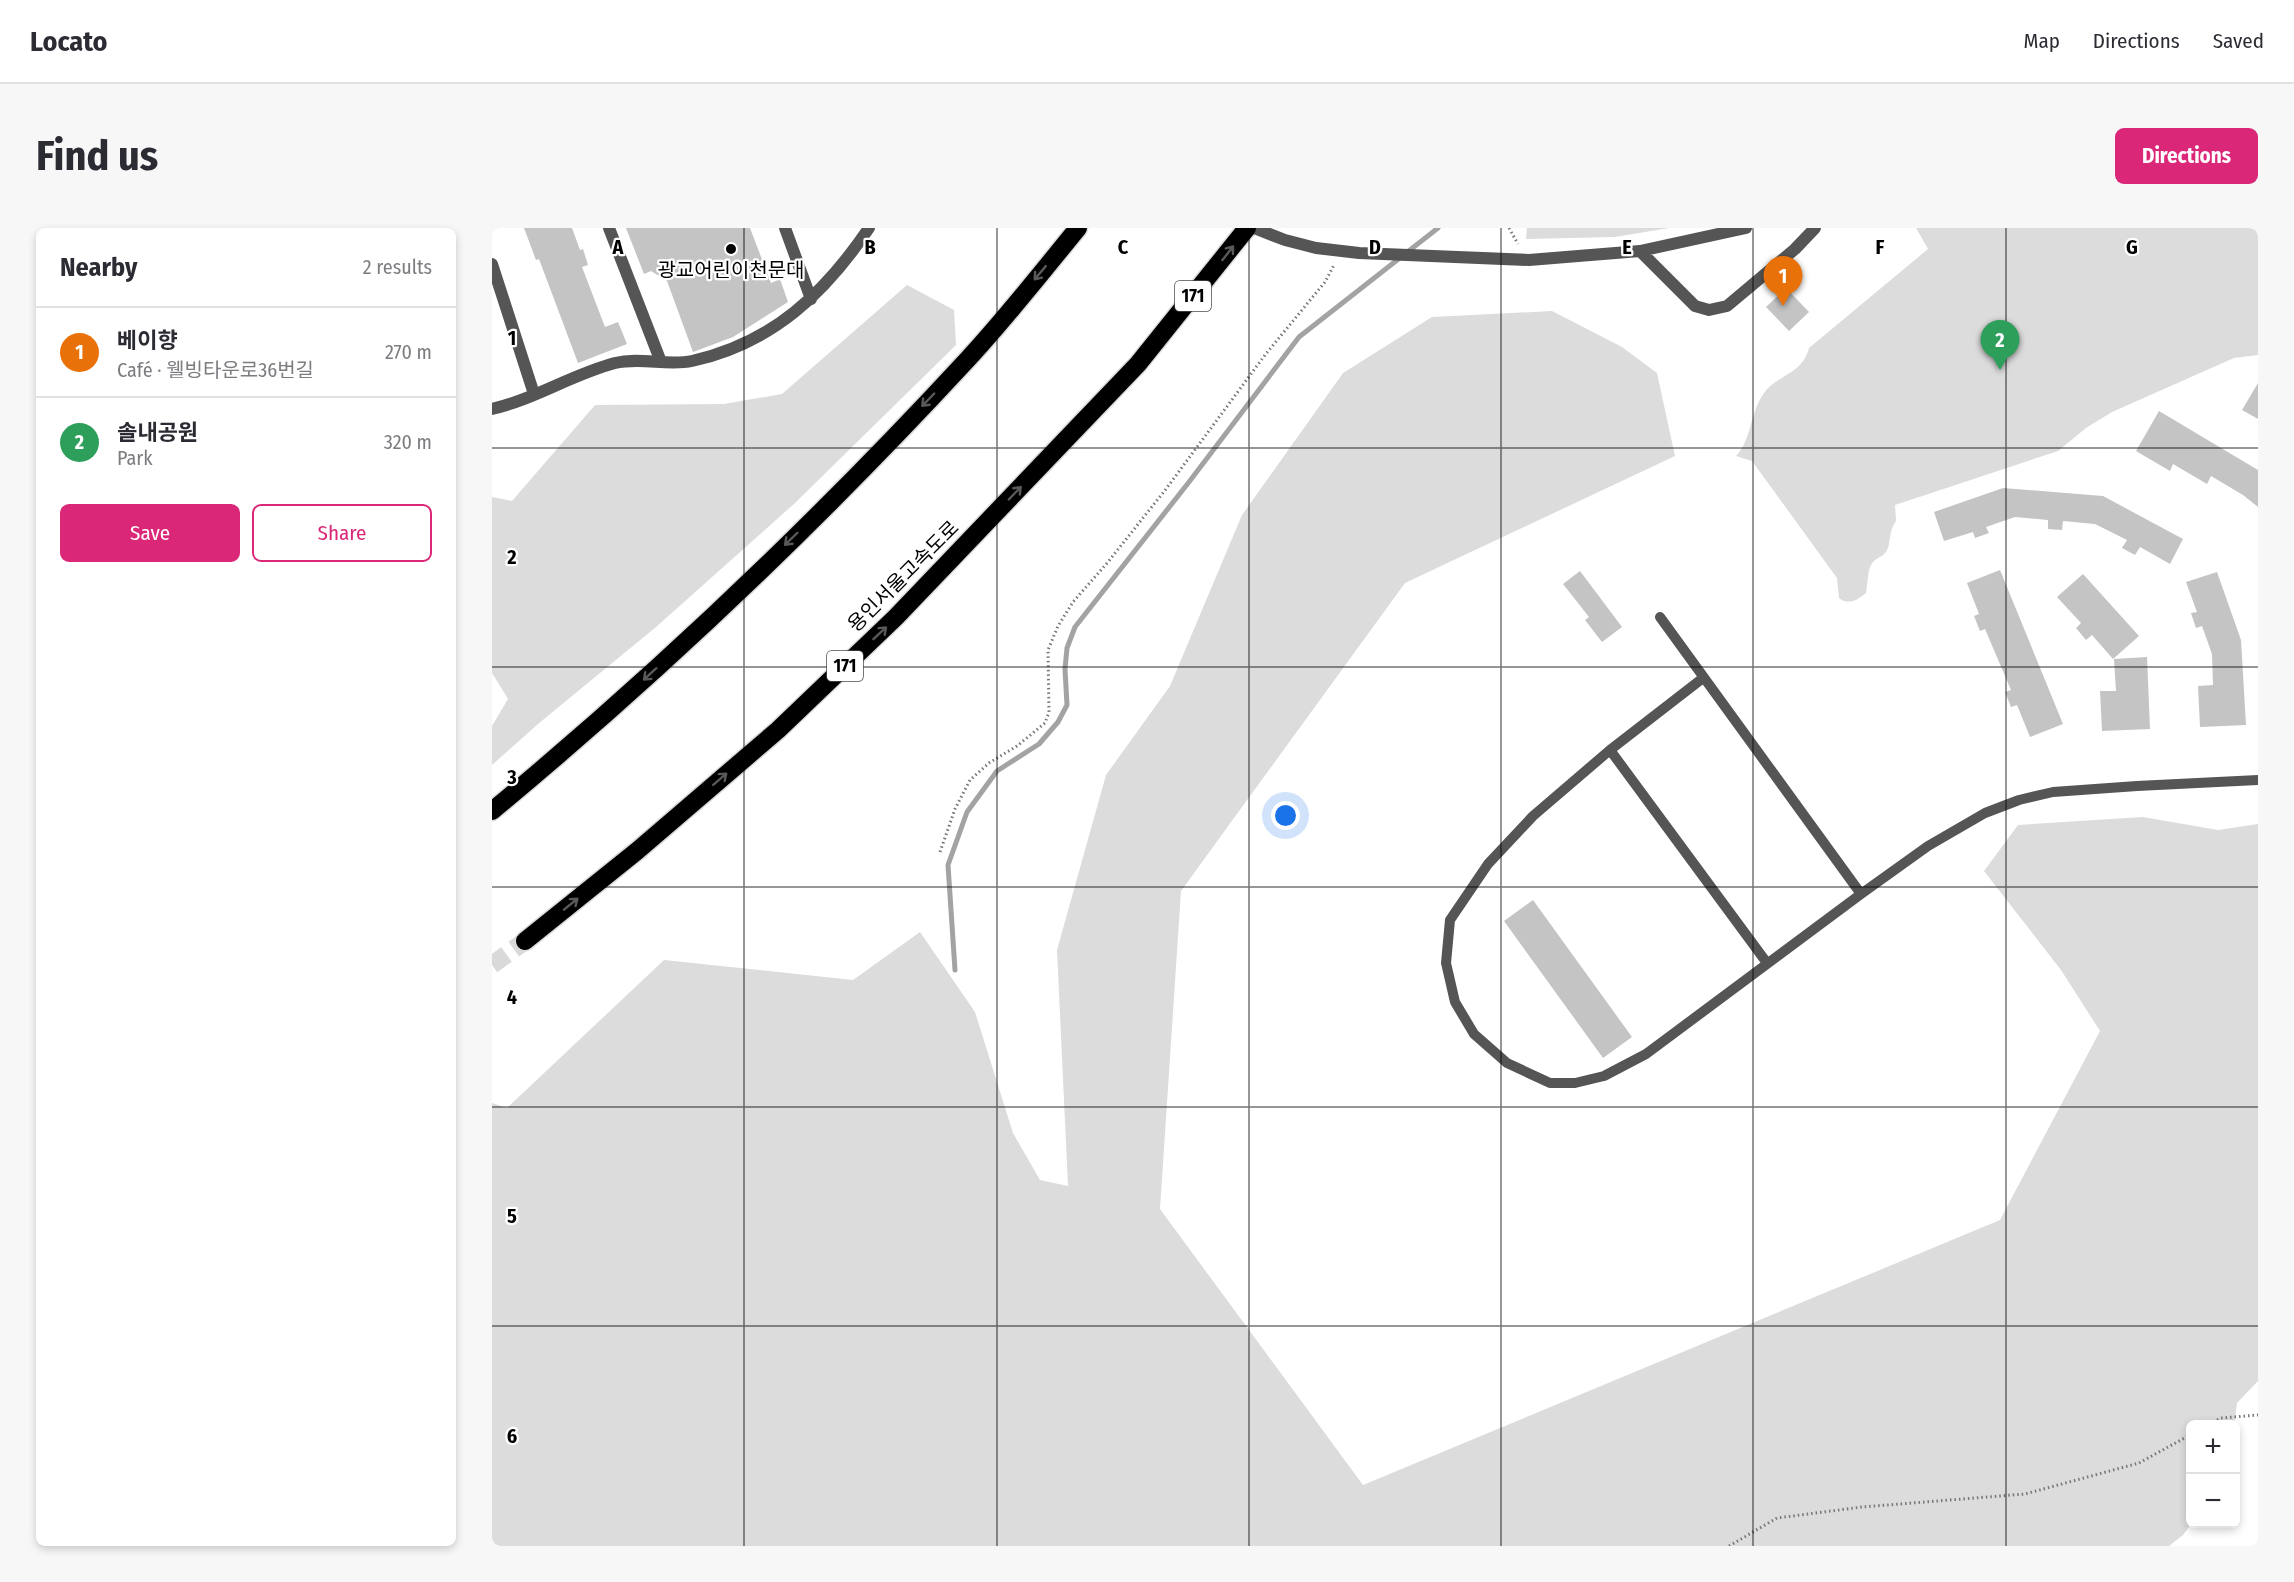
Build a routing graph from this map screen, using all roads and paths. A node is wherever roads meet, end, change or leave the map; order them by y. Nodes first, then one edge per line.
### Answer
1 (609, 228) edge
2 (785, 228) edge
3 (870, 228) edge
4 (1078, 228) edge
5 (1247, 228) edge
6 (1254, 228) edge
7 (1746, 228) edge
8 (1815, 228) edge
9 (1338, 250) junction
10 (1640, 251) junction
11 (492, 264) edge
12 (811, 299) junction
13 (661, 362) junction
14 (534, 394) junction
15 (492, 409) edge
16 (1660, 617) dead end
17 (1703, 678) junction
18 (1611, 750) junction
19 (2258, 780) edge
20 (492, 811) edge
21 (940, 852) dead end
22 (1861, 894) junction
23 (525, 941) tunnel mouth
24 (1767, 963) junction
25 (2258, 1415) edge
26 (2218, 1420) edge
27 (2186, 1437) edge
28 (1729, 1546) edge

1 - 13 street
2 - 12 street
3 - 12 street
4 -> 20 highway
23 -> 5 highway, 용인서울고속도로 / 171
6 - 9 street
7 - 10 street
8 - 10 street
9 - 10 street
9 - 21 path
11 - 14 street
12 - 13 street
13 - 14 street
14 - 15 street
16 - 17 lane
17 - 18 lane
17 - 22 lane
18 - 24 lane
18 - 24 lane
19 - 22 lane
22 - 24 lane
25 - 26 path
27 - 28 path

